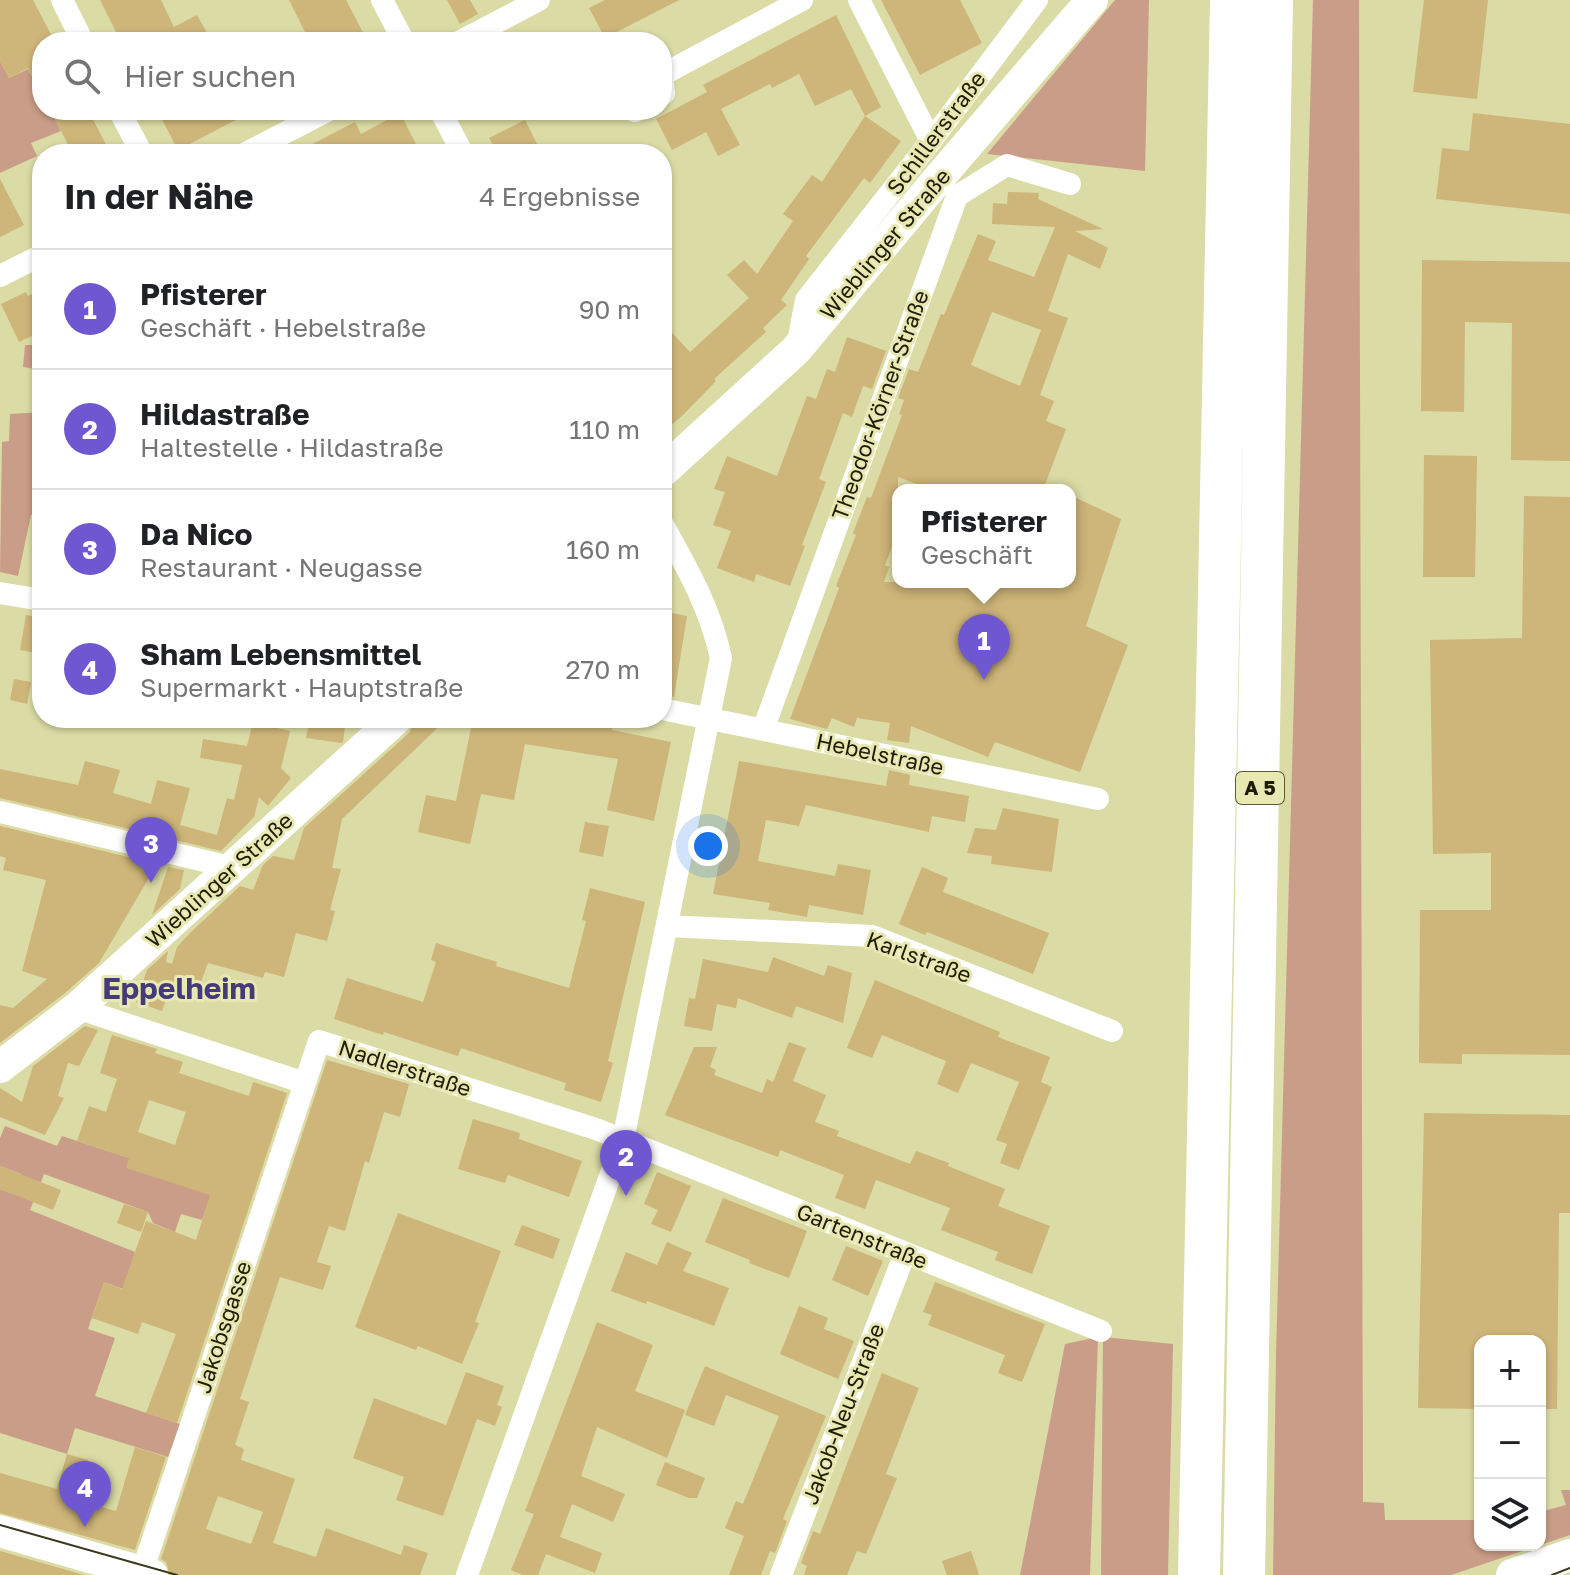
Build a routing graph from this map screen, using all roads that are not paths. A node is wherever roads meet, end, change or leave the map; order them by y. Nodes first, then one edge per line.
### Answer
1 (62, 0) edge
2 (382, 0) edge
3 (539, 0) edge
4 (802, 0) edge
5 (859, 0) edge
6 (1037, 0) edge
7 (1092, 0) edge
8 (1231, 0) edge
9 (1272, 0) edge
10 (78, 32) edge
11 (399, 32) edge
12 (478, 32) edge
13 (672, 70) edge
14 (124, 120) edge
15 (310, 120) edge
16 (445, 120) edge
17 (931, 141) junction
18 (137, 144) edge
19 (263, 144) edge
20 (458, 144) edge
21 (1070, 184) dead end
22 (32, 260) edge
23 (0, 276) edge
24 (796, 350) junction
25 (672, 463) edge
26 (672, 541) edge
27 (0, 593) edge
28 (32, 598) edge
29 (672, 711) edge
30 (710, 718) junction
31 (386, 728) edge
32 (763, 730) junction
33 (1098, 799) dead end
34 (0, 812) edge
35 (234, 868) junction
36 (668, 926) junction
37 (77, 1008) junction
38 (1112, 1031) dead end
39 (0, 1067) edge
40 (305, 1083) junction
41 (623, 1140) junction
42 (905, 1253) junction
43 (1101, 1331) dead end
44 (0, 1531) edge
45 (1570, 1555) edge
46 (147, 1573) edge
47 (467, 1575) edge
48 (781, 1575) edge
49 (1199, 1575) edge
50 (1244, 1575) edge
51 (1512, 1575) edge

1 - 10 street
2 - 11 street
3 - 12 street
4 - 13 street
5 - 17 street
6 - 17 street, Schillerstraße
7 - 24 street, Wieblinger Straße
8 - 49 highway, A 5
9 - 50 highway, A 5
14 - 18 street
15 - 19 street
16 - 20 street
17 - 24 street, Schillerstraße
21 - 32 street, Theodor-Körner-Straße
22 - 23 street
24 - 25 street, Wieblinger Straße
26 - 30 street
27 - 28 street
29 - 30 street, Hebelstraße
30 - 32 street, Hebelstraße
30 - 36 street
31 - 35 street, Wieblinger Straße
32 - 33 street, Hebelstraße
34 - 35 street
35 - 37 street, Wieblinger Straße
36 - 38 street, Karlstraße
36 - 41 street
37 - 39 street, Wieblinger Straße
37 - 40 street
40 - 41 street, Nadlerstraße
40 - 46 street, Jakobsgasse
41 - 42 street, Gartenstraße
41 - 47 street
42 - 43 street, Gartenstraße
42 - 48 street, Jakob-Neu-Straße
44 - 46 street
45 - 51 street

